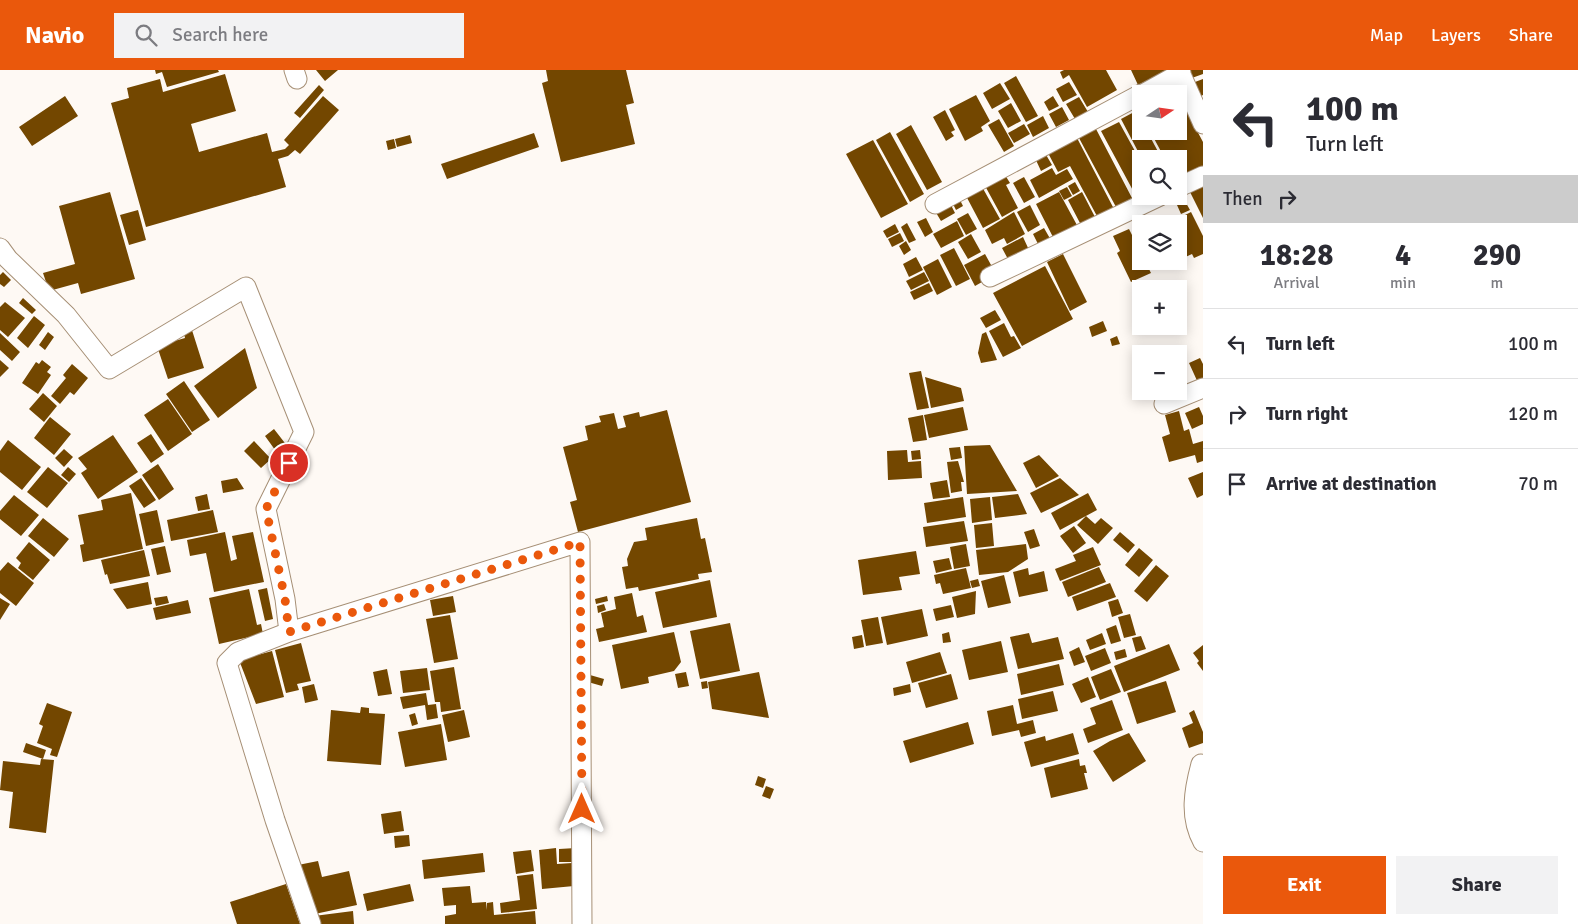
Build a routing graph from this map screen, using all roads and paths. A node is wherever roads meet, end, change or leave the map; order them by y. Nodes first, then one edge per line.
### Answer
1 (1180, 72) edge
2 (1158, 85) edge
3 (1132, 99) edge
4 (1203, 124) edge
5 (1203, 176) edge
6 (1187, 183) edge
7 (935, 204) dead end
8 (1141, 205) edge
9 (0, 248) edge
10 (990, 278) dead end
11 (1203, 388) edge
12 (1164, 404) dead end
13 (289, 632) junction
14 (1201, 764) dead end
15 (1203, 842) edge
16 (311, 924) edge
17 (582, 924) edge

1 - 2 street
1 - 4 street
3 - 7 street
5 - 6 street
8 - 10 street
9 - 13 street
11 - 12 street
13 - 16 street
13 - 17 street
14 - 15 street

